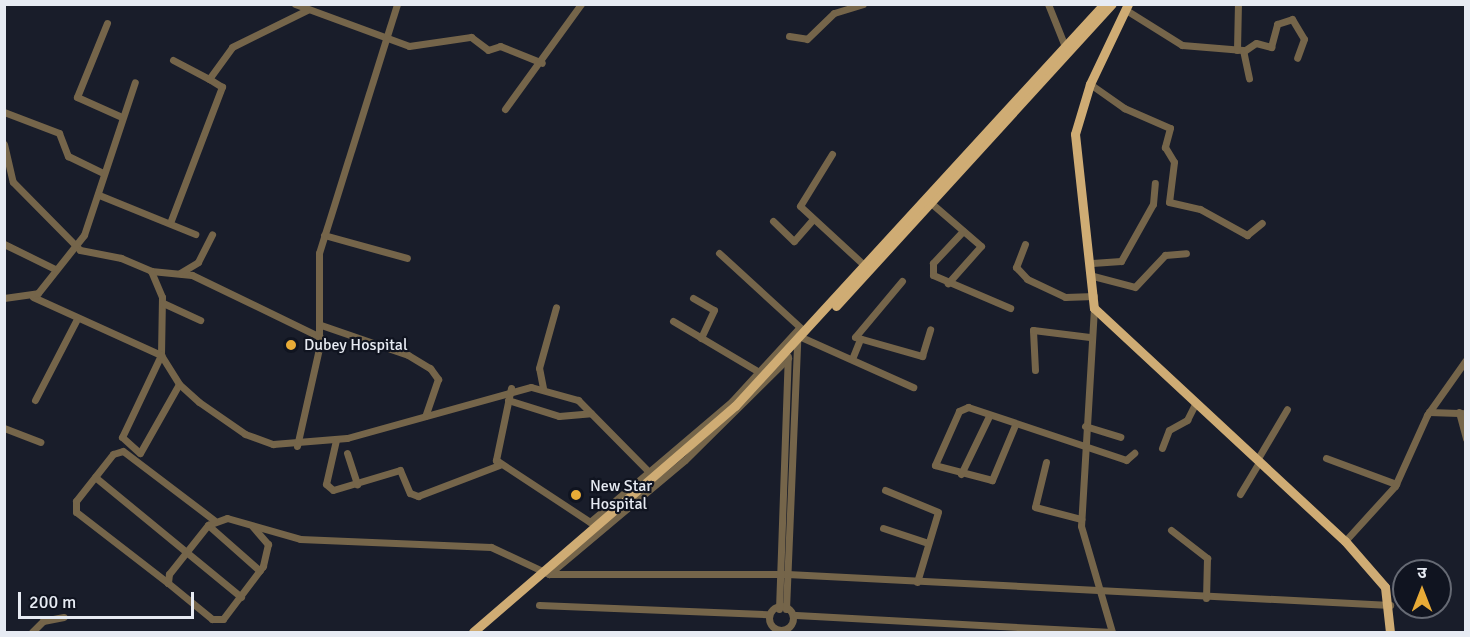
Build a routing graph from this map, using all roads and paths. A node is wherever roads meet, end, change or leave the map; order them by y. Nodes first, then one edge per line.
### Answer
1 (295, 4) edge
2 (397, 4) edge
3 (581, 4) edge
4 (863, 4) edge
5 (1048, 4) edge
6 (1104, 4) edge
7 (1112, 4) edge
8 (1238, 4) edge
9 (1127, 7) edge
10 (307, 10) junction
11 (107, 23) dead end
12 (789, 36) dead end
13 (385, 39) junction
14 (1067, 50) junction
15 (1241, 50) junction
16 (1297, 58) dead end
17 (173, 60) dead end
18 (542, 63) junction
19 (1249, 78) dead end
20 (209, 79) junction
21 (135, 82) dead end
22 (1090, 84) junction
23 (506, 109) dead end
24 (4, 112) edge
25 (122, 117) junction
26 (4, 144) edge
27 (832, 154) dead end
28 (7, 169) edge
29 (101, 172) junction
30 (1155, 183) dead end
31 (99, 195) junction
32 (931, 203) junction
33 (813, 219) junction
34 (773, 221) dead end
35 (1262, 223) dead end
36 (170, 224) junction
37 (963, 231) junction
38 (195, 234) dead end
39 (212, 234) dead end
40 (324, 235) junction
41 (4, 244) edge
42 (1025, 244) dead end
43 (75, 247) junction
44 (718, 253) dead end
45 (1186, 253) dead end
46 (407, 258) dead end
47 (1092, 263) junction
48 (864, 265) junction
49 (55, 269) junction
50 (151, 271) junction
51 (180, 273) junction
52 (1094, 276) junction
53 (902, 281) dead end
54 (948, 283) junction
55 (33, 297) junction
56 (1094, 297) junction
57 (4, 298) edge
58 (693, 298) dead end
59 (163, 303) junction
60 (556, 307) dead end
61 (1010, 308) dead end
62 (1094, 308) junction
63 (819, 317) junction
64 (77, 319) junction
65 (200, 320) dead end
66 (673, 321) dead end
67 (321, 325) junction
68 (930, 329) dead end
69 (801, 334) junction
70 (320, 337) junction
71 (1090, 337) junction
72 (701, 338) junction
73 (860, 339) junction
74 (788, 354) junction
75 (160, 355) junction
76 (852, 359) junction
77 (1466, 360) edge
78 (1035, 370) dead end
79 (759, 372) junction
80 (179, 384) junction
81 (913, 387) dead end
82 (511, 388) junction
83 (543, 388) junction
84 (35, 400) dead end
85 (508, 400) junction
86 (1195, 404) junction
87 (1287, 409) dead end
88 (1429, 412) junction
89 (1462, 412) edge
90 (591, 413) junction
91 (425, 416) junction
92 (989, 416) junction
93 (1015, 425) junction
94 (1085, 426) junction
95 (4, 428) edge
96 (1120, 437) dead end
97 (1466, 439) edge
98 (336, 440) junction
99 (40, 442) dead end
100 (1084, 445) junction
101 (297, 446) junction
102 (1162, 448) dead end
103 (347, 453) dead end
104 (1134, 453) dead end
105 (1326, 458) dead end
106 (1258, 461) junction
107 (1046, 462) dead end
108 (499, 465) junction
109 (649, 472) junction
110 (961, 474) junction
111 (95, 477) junction
112 (357, 484) junction
113 (1396, 484) junction
114 (885, 489) dead end
115 (1240, 494) dead end
116 (1081, 519) junction
117 (211, 523) junction
118 (254, 527) junction
119 (883, 528) dead end
120 (1171, 530) dead end
121 (1345, 541) junction
122 (928, 543) junction
123 (188, 550) junction
124 (260, 571) junction
125 (549, 574) junction
126 (783, 574) junction
127 (917, 582) junction
128 (168, 583) junction
129 (1102, 594) junction
130 (241, 597) junction
131 (1206, 598) junction
132 (539, 605) dead end
133 (1390, 605) junction
134 (783, 609) junction
135 (767, 614) junction
136 (796, 615) junction
137 (64, 617) dead end
138 (1112, 632) edge
139 (32, 633) edge
140 (473, 633) edge
141 (1390, 633) edge

1 - 10 street
2 - 13 street
3 - 18 street
4 - 12 street
5 - 14 street
6 - 14 main road
7 - 14 main road
8 - 15 street
9 - 15 street
9 - 22 main road
10 - 13 street
10 - 20 street
11 - 25 street
13 - 18 street
13 - 40 street
14 - 32 main road
14 - 48 main road
15 - 16 street
15 - 19 street
17 - 20 street
18 - 23 street
20 - 36 street
21 - 25 street
22 - 35 street
22 - 47 main road
24 - 29 street
25 - 29 street
26 - 28 street
27 - 33 street
28 - 43 street
29 - 31 street
30 - 47 street
31 - 36 street
31 - 43 street
32 - 37 street
32 - 63 main road
33 - 34 street
33 - 48 street
36 - 38 street
37 - 54 street
37 - 54 street
39 - 51 street
40 - 46 street
40 - 67 street
41 - 49 street
42 - 56 street
43 - 49 street
43 - 50 street
44 - 69 street
45 - 52 street
47 - 52 main road
48 - 63 main road
49 - 55 street
50 - 51 street
50 - 59 street
51 - 70 street
52 - 56 main road
53 - 73 street
54 - 61 street
55 - 57 street
55 - 64 street
56 - 62 main road
58 - 72 street
59 - 65 street
59 - 75 street
60 - 83 street
62 - 71 street
62 - 86 main road
63 - 69 main road
64 - 75 street
64 - 84 street
66 - 72 street
67 - 70 street
67 - 91 street
68 - 73 street
69 - 74 main road
69 - 76 street
69 - 79 street
69 - 126 street
70 - 101 street
71 - 78 street
71 - 94 street
72 - 79 street
73 - 76 street
74 - 125 street
74 - 126 street
74 - 140 main road, bridge
75 - 80 street
75 - 80 street
76 - 81 street
77 - 88 street
79 - 109 street
80 - 101 street
82 - 83 street
82 - 85 street
82 - 91 street
83 - 90 street
85 - 90 street
85 - 108 street
86 - 102 street
86 - 106 main road
87 - 106 street
88 - 89 street
88 - 113 street
89 - 97 street
90 - 109 street
91 - 98 street
92 - 93 street
92 - 110 street
92 - 110 street
93 - 100 street
93 - 110 street
94 - 96 street
94 - 100 street
95 - 99 street
98 - 101 street
98 - 112 street
100 - 104 street
100 - 116 street
103 - 112 street
105 - 113 street
106 - 115 street
106 - 121 main road
107 - 116 street
108 - 109 street
108 - 112 street
111 - 117 street
111 - 123 street
111 - 128 street
113 - 121 street
114 - 122 street
116 - 129 street
117 - 118 street
117 - 123 street
117 - 124 street
118 - 124 street
118 - 125 street
119 - 122 street
120 - 131 street
121 - 133 main road
122 - 127 street
123 - 128 street
123 - 130 street
124 - 130 street
125 - 126 street
126 - 127 street
126 - 134 street
127 - 129 street
128 - 130 street
129 - 131 street
129 - 138 street
131 - 133 street
132 - 135 street
133 - 141 main road
134 - 135 street
134 - 136 street
135 - 136 street
136 - 138 street
137 - 139 street

